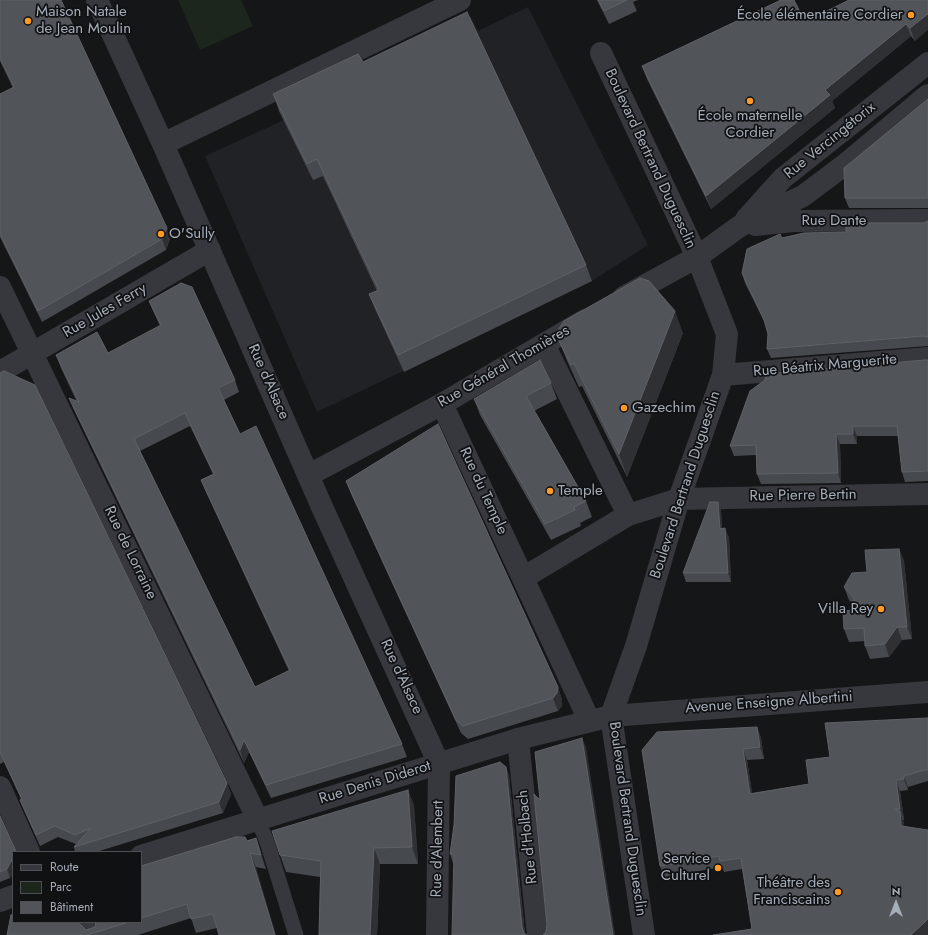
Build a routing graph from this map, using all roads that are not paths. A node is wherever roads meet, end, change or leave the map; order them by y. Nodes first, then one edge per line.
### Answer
1 (97, 0) edge
2 (460, 0) edge
3 (601, 53) dead end
4 (928, 63) edge
5 (928, 95) edge
6 (163, 144) junction
7 (928, 220) edge
8 (740, 226) junction
9 (210, 250) junction
10 (697, 257) junction
11 (0, 287) edge
12 (544, 344) junction
13 (33, 353) junction
14 (928, 358) edge
15 (0, 372) edge
16 (722, 375) junction
17 (442, 404) junction
18 (309, 475) junction
19 (928, 494) edge
20 (679, 499) junction
21 (628, 515) junction
22 (523, 578) junction
23 (928, 692) edge
24 (611, 716) junction
25 (589, 720) junction
26 (518, 739) junction
27 (439, 764) junction
28 (0, 787) edge
29 (258, 820) junction
30 (29, 851) edge
31 (142, 856) edge
32 (12, 896) edge
33 (0, 901) edge
34 (88, 923) edge
35 (93, 935) edge
36 (296, 935) edge
37 (437, 935) edge
38 (538, 935) edge
39 (644, 935) edge

1 - 6 street, Rue d'Alsace
2 - 6 street
3 - 10 street, Boulevard Bertrand Duguesclin
4 - 8 street, Rue Vercingétorix
5 - 8 street, Rue Vercingétorix
6 - 9 street, Rue d'Alsace
7 - 8 street, Rue Dante
8 - 10 street, Rue Vercingétorix
9 - 13 street, Rue Jules Ferry
9 - 18 street, Rue d'Alsace
10 - 12 street, Rue Général Thomières
10 - 16 street, Boulevard Bertrand Duguesclin
11 - 13 street, Rue de Lorraine
12 - 17 street, Rue Général Thomières
12 - 21 street
13 - 15 street, Rue Jules Ferry
13 - 29 street, Rue de Lorraine
14 - 16 street, Rue Béatrix Marguerite
16 - 20 street, Boulevard Bertrand Duguesclin
17 - 18 street, Rue Général Thomières
17 - 22 street, Rue du Temple
18 - 27 street, Rue d'Alsace
19 - 20 street, Rue Pierre Bertin
20 - 21 street
20 - 24 street, Boulevard Bertrand Duguesclin
21 - 22 street
22 - 25 street, Rue du Temple
23 - 24 street, Avenue Enseigne Albertini
24 - 25 street, Rue Denis Diderot
24 - 39 street, Boulevard Bertrand Duguesclin
25 - 26 street, Rue Denis Diderot
26 - 27 street, Rue Denis Diderot
26 - 38 street, Rue d'Holbach
27 - 29 street, Rue Denis Diderot
27 - 37 street, Rue d'Alembert
28 - 30 street
29 - 31 street, Rue Denis Diderot
29 - 36 lane
32 - 33 street
34 - 35 lane

